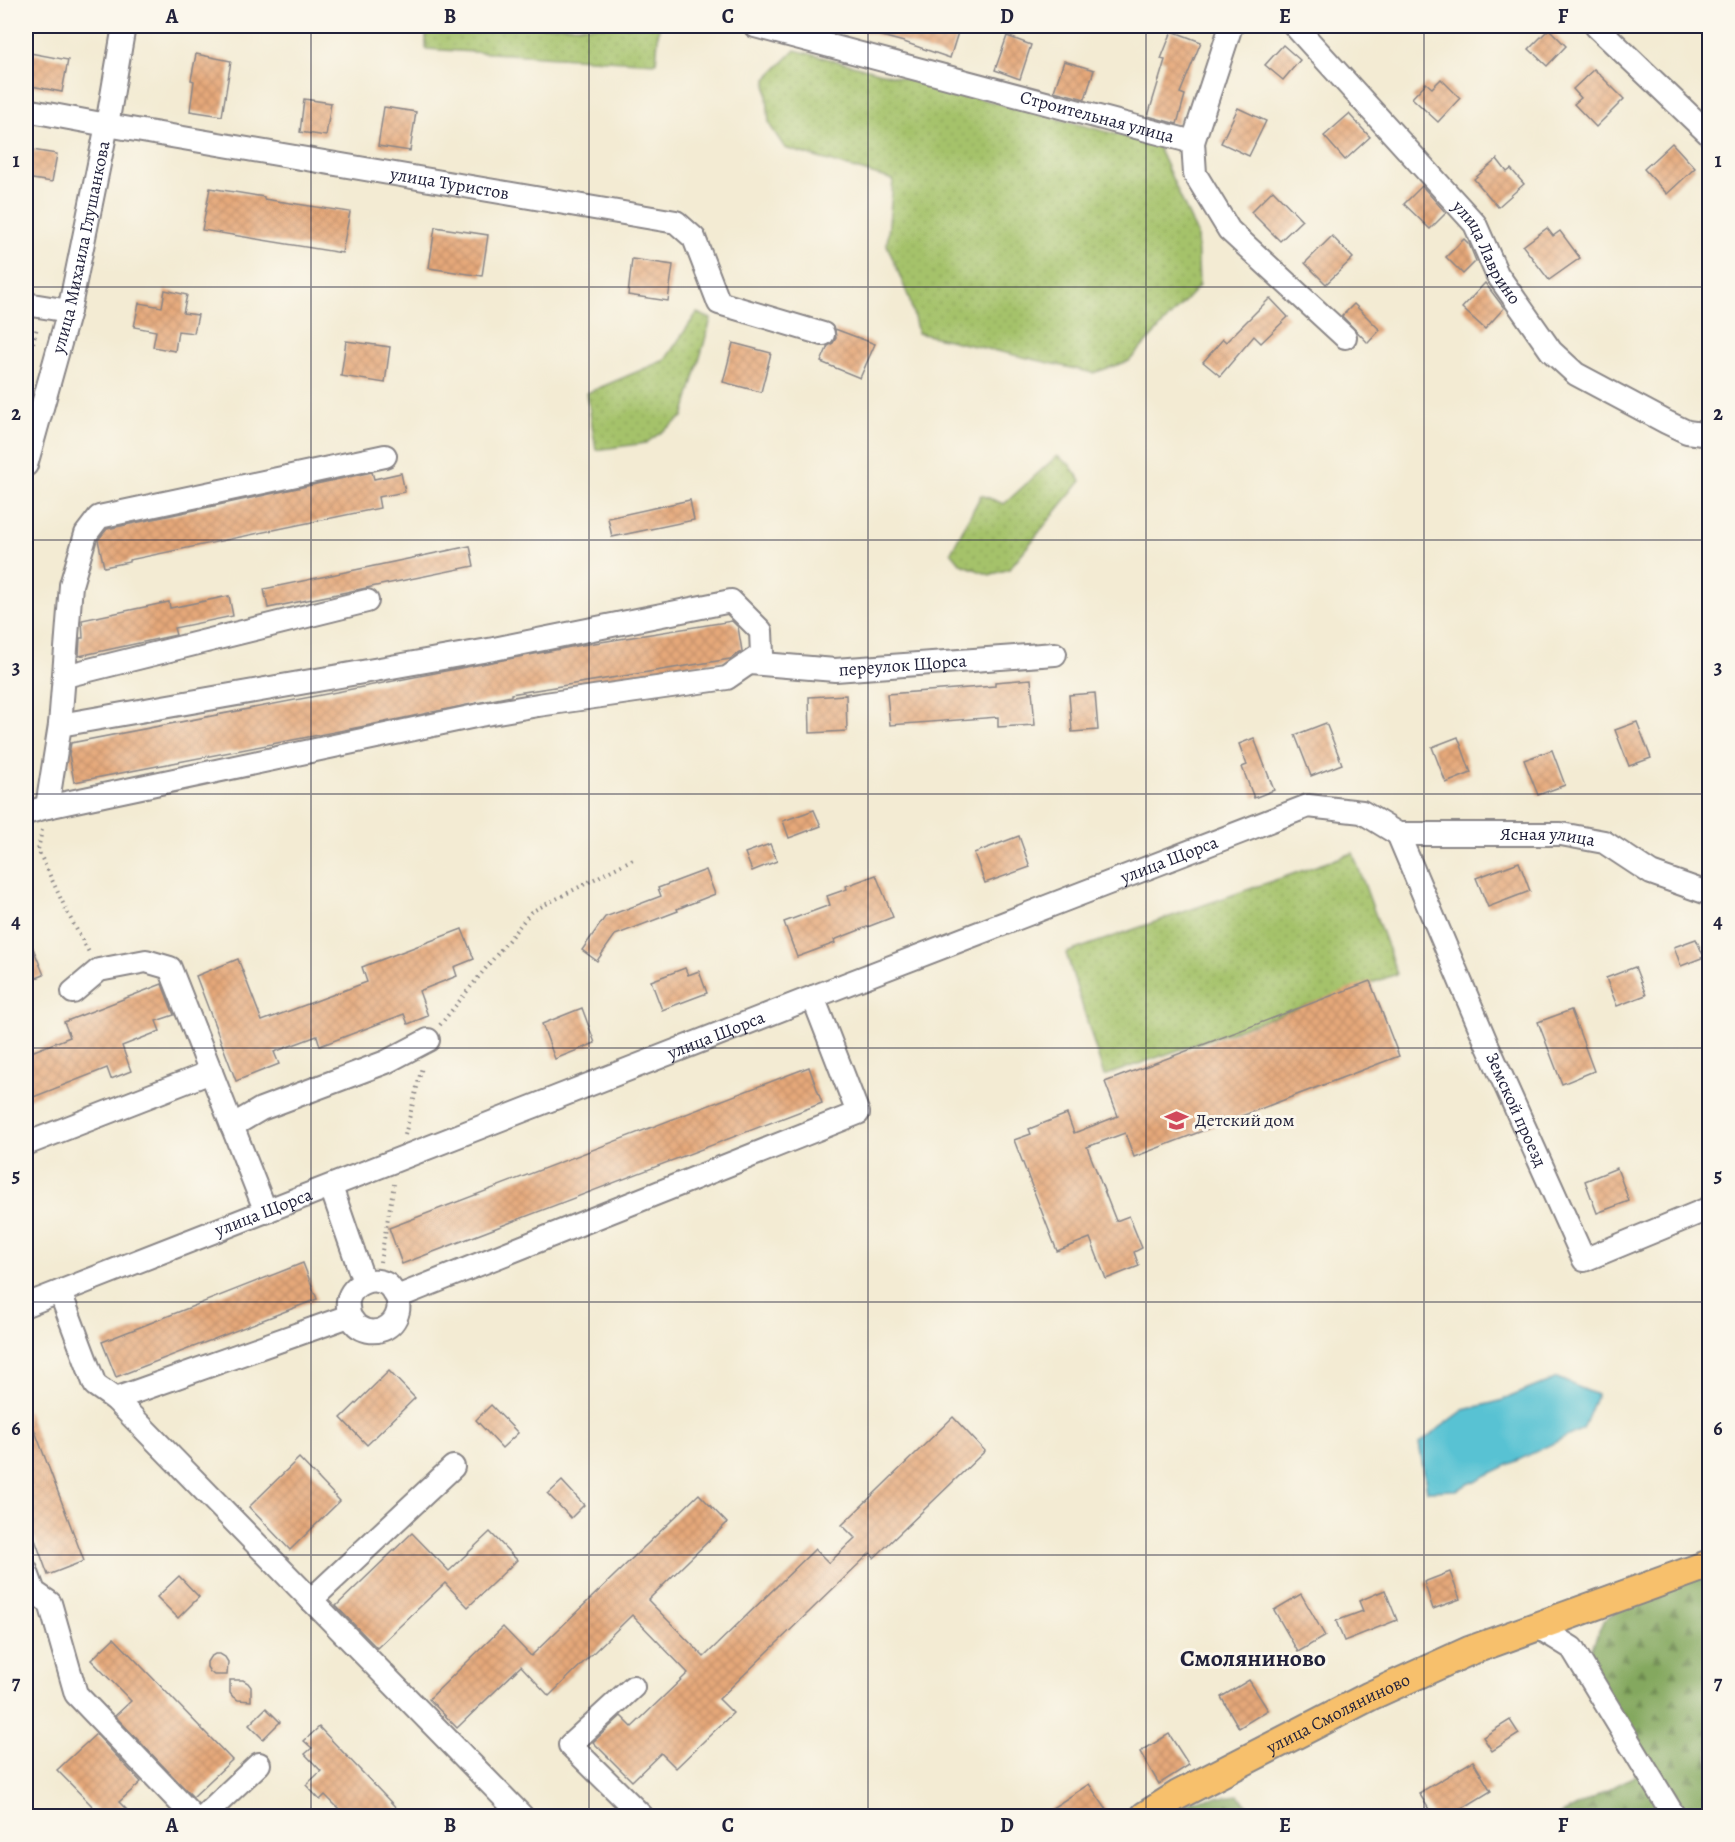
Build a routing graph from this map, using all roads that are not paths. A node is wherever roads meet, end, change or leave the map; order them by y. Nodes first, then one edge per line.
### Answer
1 (124, 26) edge
2 (755, 26) edge
3 (1231, 26) edge
4 (1295, 26) edge
5 (1596, 26) edge
6 (26, 110) edge
7 (107, 125) junction
8 (1710, 135) edge
9 (1193, 142) junction
10 (34, 305) edge
11 (69, 311) junction
12 (823, 334) dead end
13 (1345, 337) dead end
14 (1710, 435) edge
15 (385, 456) dead end
16 (26, 465) edge
17 (367, 601) dead end
18 (1055, 654) dead end
19 (750, 663) junction
20 (64, 675) junction
21 (60, 725) junction
22 (47, 807) junction
23 (26, 813) edge
24 (1403, 834) junction
25 (1710, 894) edge
26 (73, 992) dead end
27 (813, 997) junction
28 (428, 1040) road end
29 (211, 1072) junction
30 (232, 1126) junction
31 (26, 1144) edge
32 (331, 1187) junction
33 (1710, 1208) edge
34 (266, 1212) junction
35 (370, 1281) junction
36 (60, 1292) junction
37 (397, 1297) junction
38 (26, 1305) edge
39 (349, 1316) junction
40 (115, 1399) junction
41 (453, 1467) dead end
42 (1710, 1564) edge
43 (26, 1570) edge
44 (311, 1600) junction
45 (1538, 1627) junction
46 (633, 1687) dead end
47 (259, 1764) dead end
48 (193, 1816) edge
49 (204, 1816) edge
50 (522, 1816) edge
51 (642, 1816) edge
52 (1145, 1816) edge
53 (1674, 1816) edge

1 - 7 street, улица Михаила Глушанкова
2 - 9 street, Строительная улица
3 - 9 street
4 - 14 street, улица Лаврино
5 - 8 street
6 - 7 street, улица Туристов
7 - 11 street, улица Михаила Глушанкова
7 - 12 street, улица Туристов
9 - 13 street, Строительная улица
10 - 11 street
11 - 16 street, улица Михаила Глушанкова
15 - 20 street
17 - 20 street
18 - 19 street, переулок Щорса
19 - 21 street
19 - 22 street
20 - 21 street
21 - 22 street
22 - 23 street
24 - 25 street, Ясная улица
24 - 27 street, улица Щорса
24 - 33 street, Земской проезд
26 - 29 street
27 - 32 street, улица Щорса
27 - 37 street
28 - 30 street
29 - 30 street
29 - 31 street
30 - 34 street
32 - 34 street, улица Щорса
32 - 35 street
34 - 36 street, улица Щорса
35 - 37 street
35 - 39 street
36 - 38 street, улица Щорса
36 - 40 street
37 - 39 street
39 - 40 street
40 - 44 street
41 - 44 street
42 - 45 main road, улица Смоляниново
43 - 48 street
44 - 50 street
45 - 52 main road, улица Смоляниново
45 - 53 street
46 - 51 street
47 - 49 street

